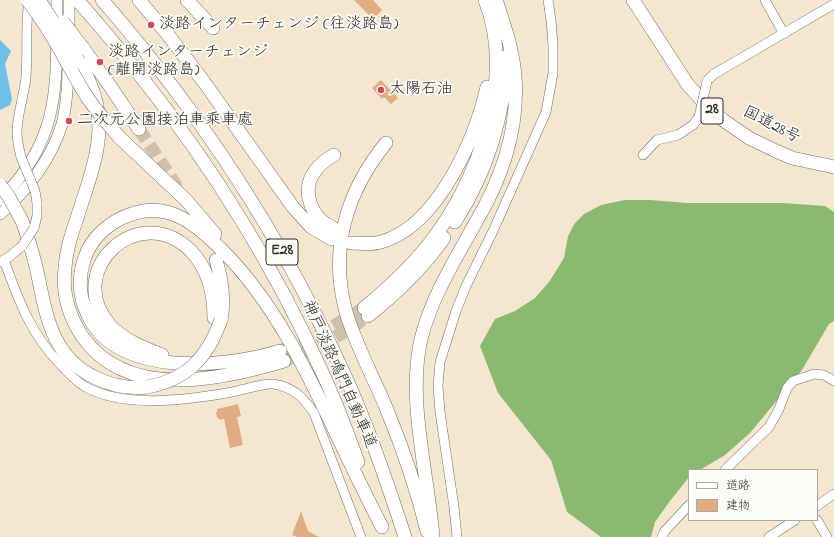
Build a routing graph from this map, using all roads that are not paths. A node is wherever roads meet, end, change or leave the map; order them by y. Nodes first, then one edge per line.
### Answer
1 (28, 0) edge
2 (39, 0) edge
3 (44, 0) edge
4 (57, 0) edge
5 (69, 0) edge
6 (102, 0) edge
7 (139, 0) edge
8 (187, 0) edge
9 (485, 0) edge
10 (496, 0) edge
11 (548, 0) edge
12 (633, 0) edge
13 (764, 0) edge
14 (80, 3) edge
15 (834, 4) edge
16 (213, 28) dead end
17 (499, 32) junction
18 (784, 34) junction
19 (139, 129) tunnel mouth
20 (386, 143) dead end
21 (334, 155) dead end
22 (643, 155) dead end
23 (834, 168) edge
24 (0, 185) edge
25 (0, 200) edge
26 (0, 214) edge
27 (351, 239) dead end
28 (216, 260) dead end
29 (2, 261) edge
30 (246, 275) junction
31 (366, 312) tunnel mouth
32 (218, 319) junction
33 (207, 364) junction
34 (834, 381) edge
35 (726, 469) edge
36 (834, 494) edge
37 (818, 505) edge
38 (688, 506) edge
39 (793, 521) edge
40 (818, 521) edge
41 (384, 532) edge
42 (361, 537) edge
43 (405, 537) edge
44 (428, 537) edge
45 (433, 537) edge
46 (457, 537) edge
47 (662, 537) edge
48 (769, 537) edge
49 (828, 537) edge

1 - 29 street, bridge
1 - 30 highway, bridge
2 - 33 highway, bridge
3 - 19 highway, bridge
4 - 25 main road
5 - 26 main road
6 - 43 highway, 神戸淡路鳴門自動車道 / E28
7 - 21 highway
8 - 16 highway
9 - 17 highway
10 - 17 highway
11 - 46 street
12 - 23 highway, 国道28号 / 28
13 - 18 street
14 - 41 highway, 神戸淡路鳴門自動車道 / E28
15 - 18 street
17 - 27 highway
17 - 31 highway
17 - 45 highway
18 - 22 street, bridge
20 - 44 highway
24 - 32 highway, bridge
28 - 32 highway
29 - 42 street
30 - 33 highway
30 - 41 highway
32 - 33 highway
34 - 35 street
36 - 37 street
38 - 47 street
39 - 48 street
40 - 49 street

